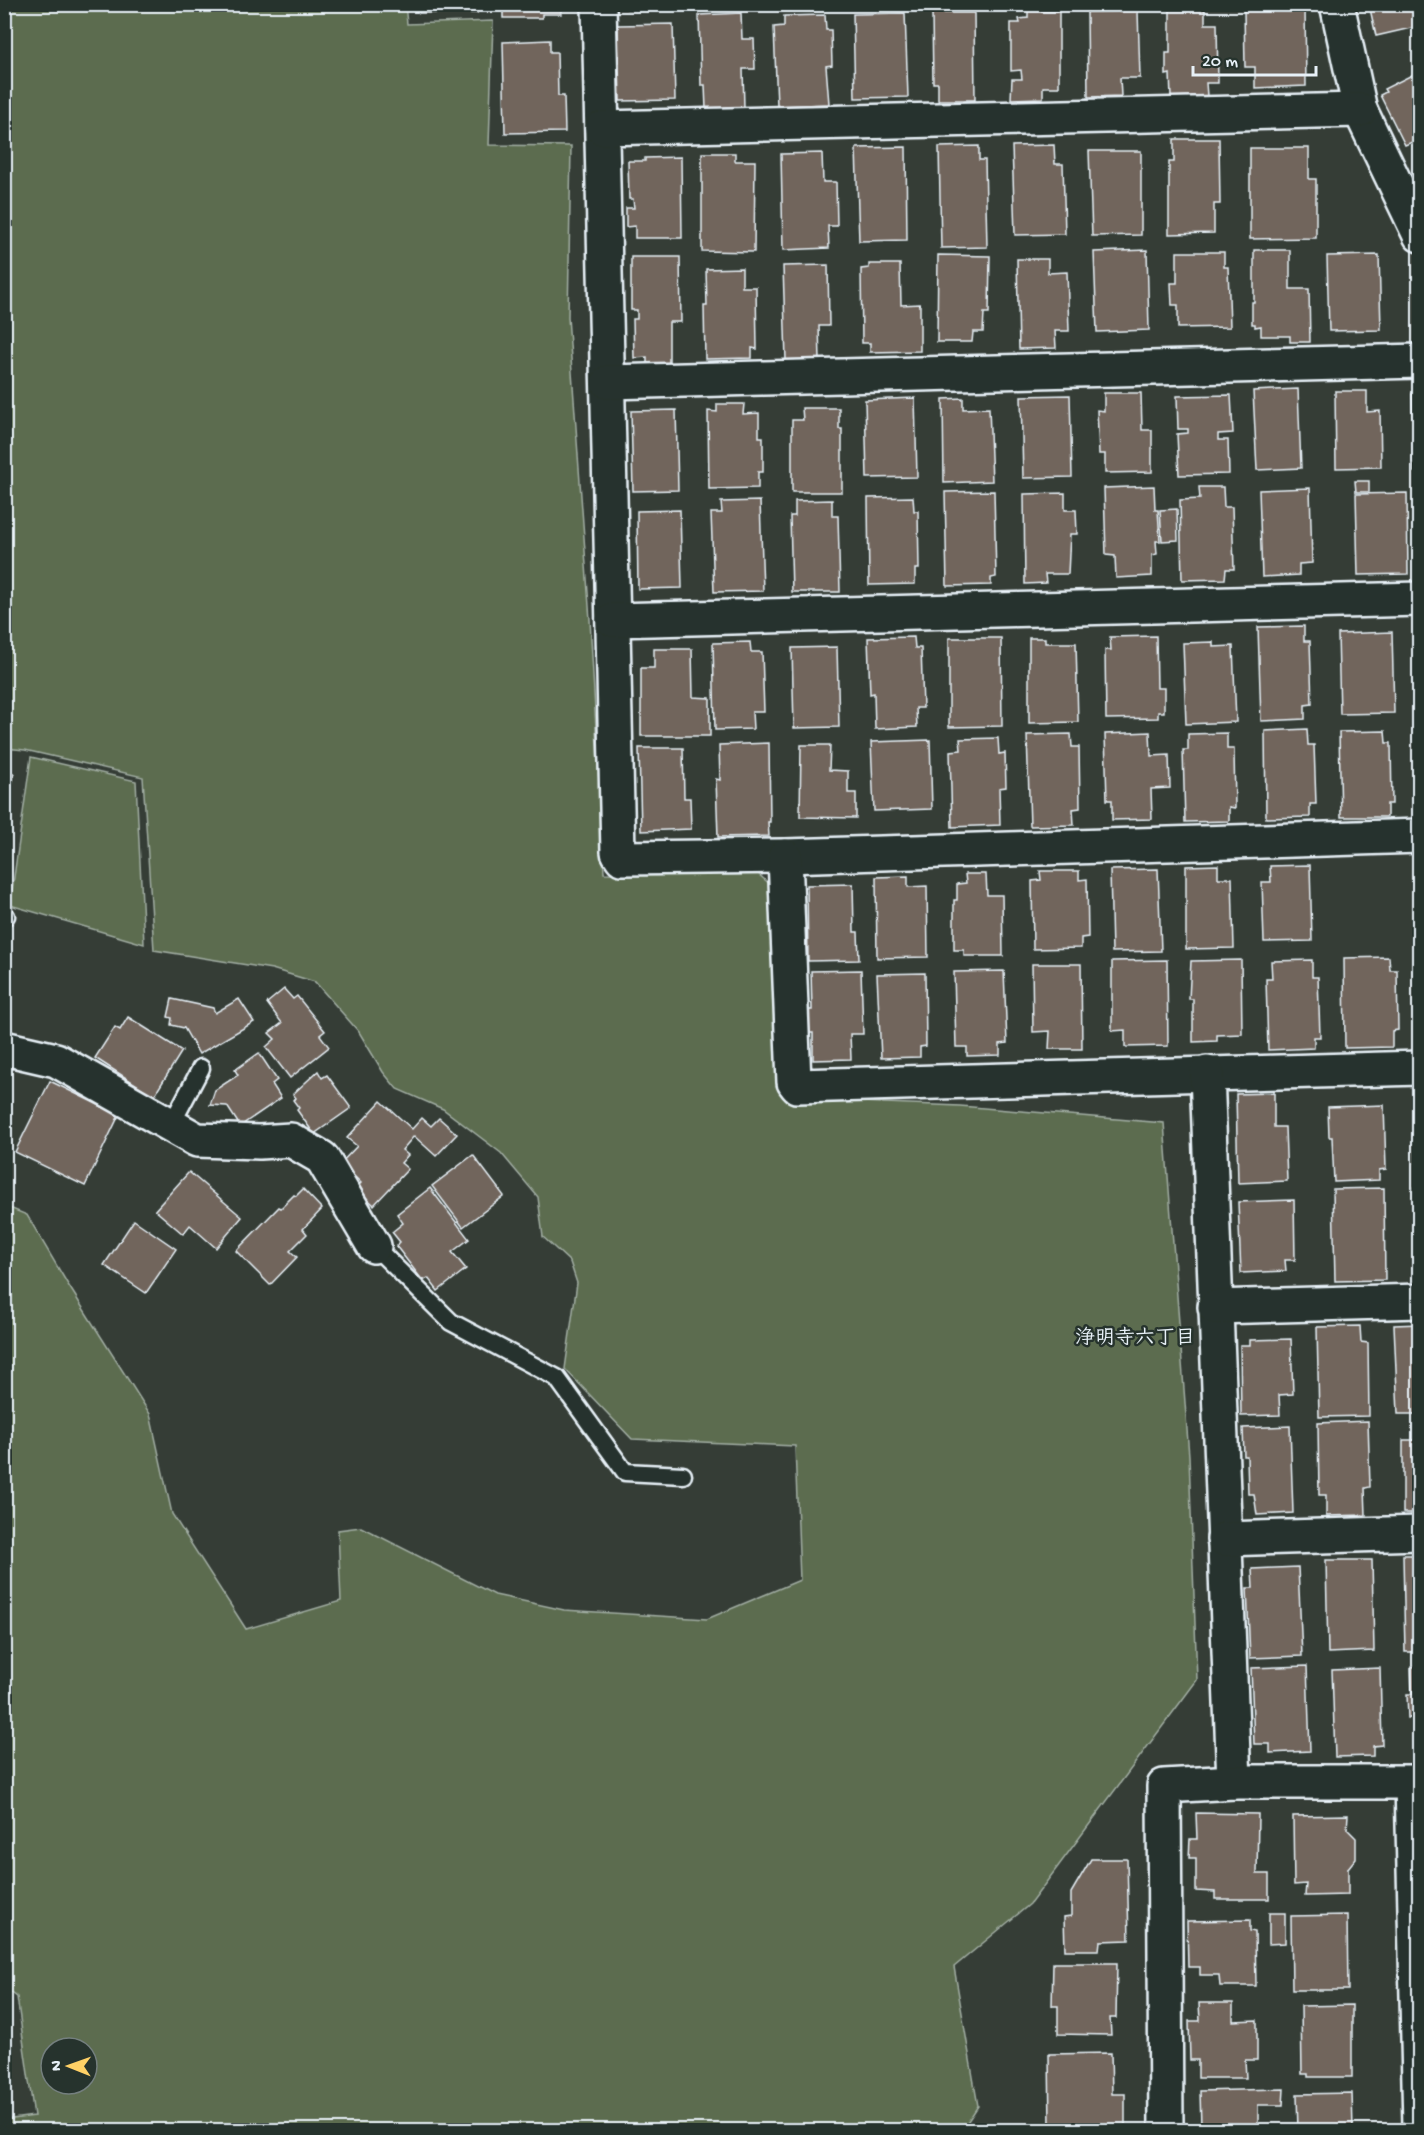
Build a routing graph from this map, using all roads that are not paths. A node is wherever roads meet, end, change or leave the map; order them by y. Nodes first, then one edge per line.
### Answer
1 (599, 4) edge
2 (1338, 4) edge
3 (1360, 110) junction
4 (602, 128) junction
5 (1419, 234) edge
6 (1419, 361) edge
7 (608, 382) junction
8 (1419, 599) edge
9 (613, 620) junction
10 (1419, 836) edge
11 (785, 856) junction
12 (4, 1048) edge
13 (201, 1068) dead end
14 (1419, 1068) edge
15 (1207, 1073) junction
16 (171, 1125) junction
17 (374, 1246) joint
18 (1419, 1300) edge
19 (1215, 1307) junction
20 (683, 1475) dead end
21 (1419, 1533) edge
22 (1224, 1539) junction
23 (1234, 1782) junction
24 (1416, 1782) edge
25 (1419, 2126) edge
26 (1167, 2130) edge

1 - 4 street
2 - 3 street
3 - 4 street
3 - 5 street
4 - 7 street
6 - 7 street
7 - 9 street
8 - 9 street
9 - 11 street
10 - 11 street
11 - 15 street
12 - 16 street
13 - 16 lane
14 - 15 street
15 - 19 street
16 - 17 street
17 - 20 lane
18 - 19 street
19 - 22 street
21 - 22 street
22 - 23 street
23 - 24 street
23 - 26 street
24 - 25 street

